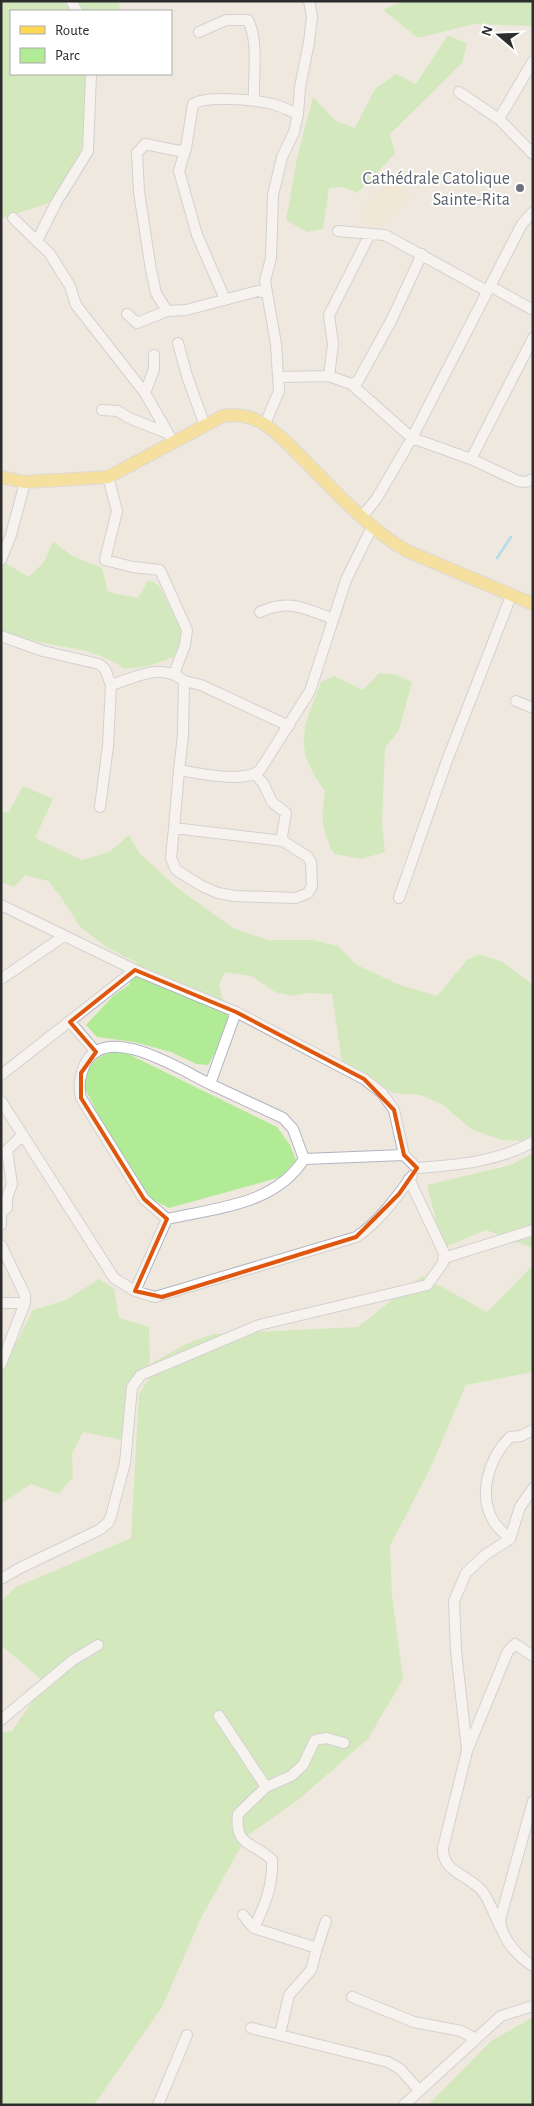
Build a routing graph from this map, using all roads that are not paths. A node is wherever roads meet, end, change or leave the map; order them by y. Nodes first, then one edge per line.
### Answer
1 (309, 1) edge
2 (199, 32) dead end
3 (533, 61) edge
4 (90, 75) edge
5 (459, 92) dead end
6 (254, 100) junction
7 (298, 114) junction
8 (498, 119) junction
9 (186, 148) junction
10 (533, 154) edge
11 (533, 212) edge
12 (13, 218) dead end
13 (338, 231) dead end
14 (370, 234) junction
15 (37, 241) junction
16 (422, 254) junction
17 (488, 289) junction
18 (267, 293) junction
19 (225, 299) junction
20 (533, 310) edge
21 (167, 311) junction
22 (126, 314) dead end
23 (533, 338) edge
24 (178, 343) dead end
25 (154, 355) dead end
26 (329, 376) junction
27 (280, 377) junction
28 (352, 384) junction
29 (145, 393) junction
30 (102, 410) dead end
31 (265, 424) junction
32 (205, 426) junction
33 (170, 437) junction
34 (412, 438) junction
35 (471, 459) junction
36 (1, 477) edge
37 (108, 477) junction
38 (533, 480) edge
39 (25, 482) junction
40 (362, 517) junction
41 (372, 527) junction
42 (1, 560) edge
43 (511, 596) junction
44 (533, 604) edge
45 (260, 612) dead end
46 (333, 619) junction
47 (1, 636) edge
48 (174, 674) junction
49 (184, 681) junction
50 (111, 685) junction
51 (516, 701) dead end
52 (533, 708) edge
53 (289, 726) junction
54 (179, 770) junction
55 (255, 774) junction
56 (100, 807) dead end
57 (174, 828) junction
58 (283, 841) junction
59 (399, 898) dead end
60 (1, 905) edge
61 (64, 936) junction
62 (135, 970) junction
63 (1, 980) edge
64 (236, 1012) junction
65 (70, 1022) junction
66 (96, 1052) junction
67 (1, 1075) edge
68 (210, 1084) junction
69 (1, 1101) edge
70 (23, 1134) junction
71 (533, 1142) edge
72 (404, 1155) junction
73 (304, 1158) junction
74 (417, 1168) junction
75 (410, 1179) junction
76 (167, 1219) junction
77 (1, 1225) edge
78 (533, 1230) edge
79 (1, 1245) edge
80 (444, 1258) junction
81 (135, 1291) junction
82 (1, 1303) edge
83 (25, 1303) junction
84 (1, 1364) edge
85 (533, 1430) edge
86 (533, 1488) edge
87 (510, 1539) junction
88 (1, 1580) edge
89 (98, 1646) dead end
90 (533, 1656) edge
91 (219, 1716) dead end
92 (1, 1720) edge
93 (344, 1742) dead end
94 (467, 1751) junction
95 (266, 1787) junction
96 (533, 1801) edge
97 (243, 1915) dead end
98 (326, 1921) dead end
99 (500, 1927) junction
100 (254, 1928) junction
101 (317, 1948) junction
102 (533, 1966) edge
103 (352, 1997) dead end
104 (533, 2006) edge
105 (251, 2028) dead end
106 (280, 2034) junction
107 (187, 2035) dead end
108 (476, 2039) junction
109 (419, 2090) junction
110 (158, 2105) edge
111 (404, 2105) edge

1 - 7 street
2 - 6 street
3 - 8 street
4 - 15 street
5 - 8 street
6 - 7 street
6 - 9 street
7 - 18 street
8 - 10 street
9 - 19 street
9 - 21 street
11 - 17 street
12 - 15 street
13 - 14 street
14 - 16 street
14 - 26 street
15 - 29 street
16 - 17 street
16 - 28 street
17 - 20 street
17 - 34 street
18 - 19 street
18 - 27 street
19 - 21 street
21 - 22 street
23 - 35 street
24 - 32 street
25 - 29 street
26 - 27 street
26 - 28 street
27 - 31 street
28 - 34 street
29 - 33 street
30 - 33 street
31 - 32 main road
31 - 40 main road
32 - 33 main road
33 - 37 main road
34 - 35 street
34 - 40 street
35 - 38 street
36 - 39 main road
37 - 39 main road
37 - 48 street
39 - 42 street
40 - 41 main road
41 - 43 main road
41 - 46 street
43 - 44 main road
43 - 59 street
45 - 46 street
46 - 53 street
47 - 50 street
48 - 49 street
48 - 50 street
49 - 53 street
49 - 54 street
50 - 56 street
51 - 52 street
53 - 55 street
54 - 55 street
54 - 57 street
55 - 58 street
57 - 58 street
57 - 58 street
60 - 61 street
61 - 62 street
61 - 63 street
62 - 64 street
62 - 65 street
64 - 68 street
64 - 72 street
65 - 66 street
65 - 67 street
66 - 68 street
66 - 76 street
68 - 73 street
69 - 70 street
70 - 77 street
70 - 81 street
71 - 74 street
72 - 73 street
72 - 74 street
73 - 76 street
74 - 75 street
75 - 80 street
75 - 81 street
76 - 81 street
78 - 80 street
79 - 83 street
80 - 88 street
82 - 83 street
83 - 84 street
85 - 87 street
86 - 87 street
87 - 94 street
89 - 92 street
90 - 94 street
91 - 95 street
93 - 95 street
94 - 99 street
95 - 100 street
96 - 99 street
97 - 100 street
98 - 101 street
99 - 102 street
100 - 101 street
101 - 106 street
103 - 108 street
104 - 108 street
105 - 106 street
106 - 109 street
107 - 110 street
108 - 109 street
109 - 111 street

